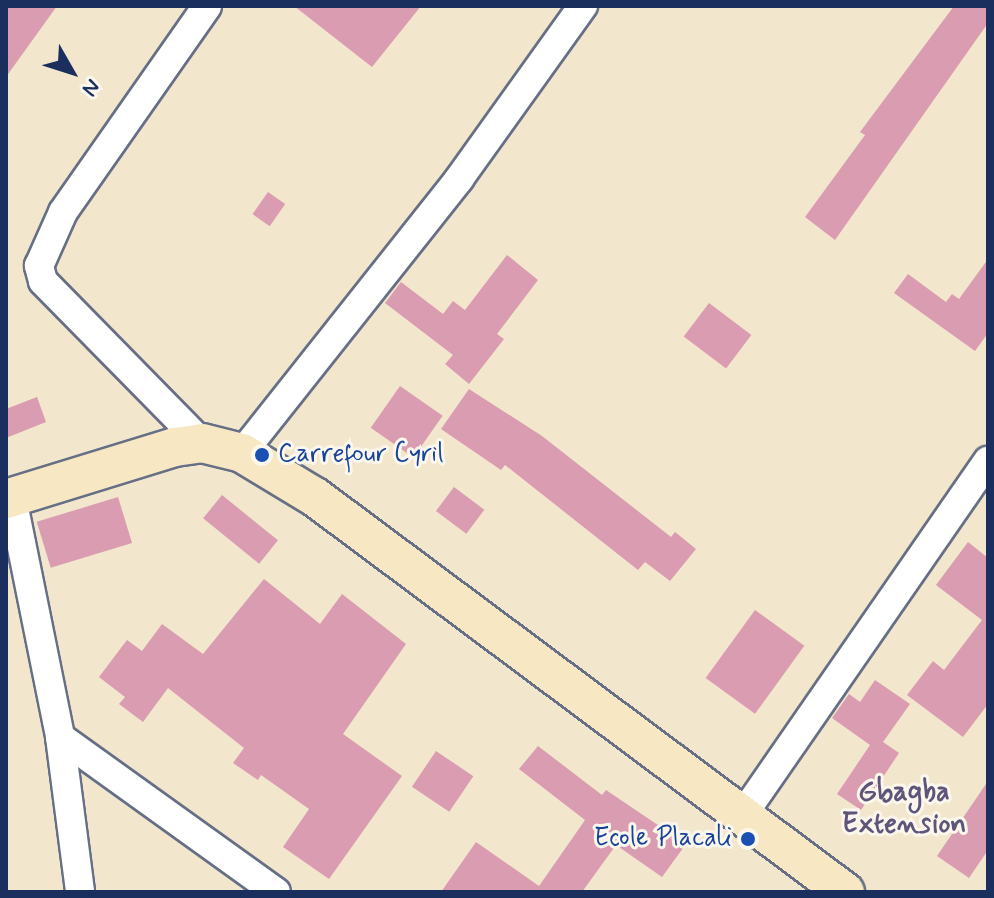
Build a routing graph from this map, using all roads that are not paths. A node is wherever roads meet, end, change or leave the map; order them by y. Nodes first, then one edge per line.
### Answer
1 (207, 6) edge
2 (583, 6) edge
3 (202, 443) junction
4 (242, 453) junction
5 (988, 461) edge
6 (9, 499) edge
7 (60, 737) junction
8 (742, 816) junction
9 (80, 892) edge
10 (276, 892) edge
11 (845, 892) edge

1 - 3 street
2 - 4 street
3 - 4 street
3 - 6 street
4 - 8 street
5 - 8 street
6 - 7 street
7 - 9 street
7 - 10 street
8 - 11 street

